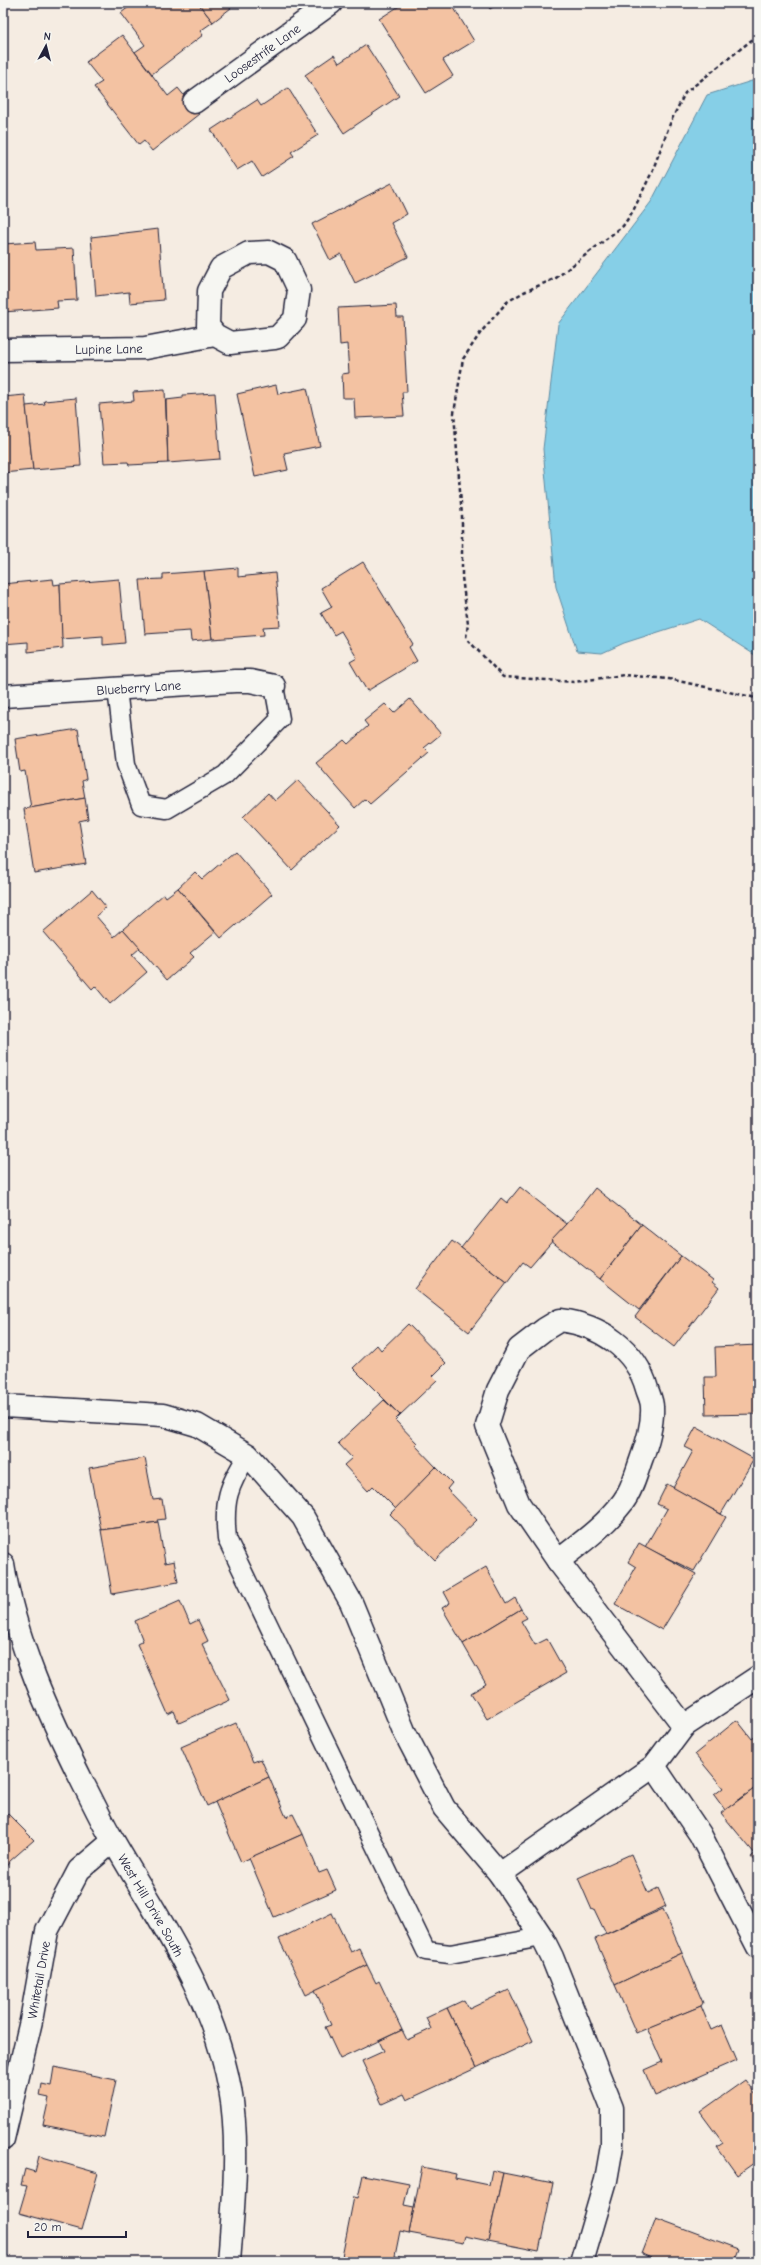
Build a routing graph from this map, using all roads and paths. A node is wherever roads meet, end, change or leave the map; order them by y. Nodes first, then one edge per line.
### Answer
1 (331, 3) edge
2 (758, 35) edge
3 (194, 102) dead end
4 (215, 335) junction
5 (3, 350) edge
6 (274, 686) joint
7 (117, 689) junction
8 (3, 696) edge
9 (758, 700) edge
10 (3, 1406) edge
11 (248, 1455) junction
12 (558, 1561) junction
13 (3, 1564) edge
14 (758, 1677) edge
15 (684, 1726) junction
16 (654, 1766) junction
17 (113, 1841) junction
18 (500, 1874) junction
19 (542, 1938) junction
20 (758, 1947) edge
21 (3, 2139) edge
22 (229, 2262) edge
23 (582, 2262) edge

1 - 3 street, Loosestrife Lane
2 - 9 path
4 - 4 street
4 - 5 street, Lupine Lane
6 - 7 street, Blueberry Lane
6 - 7 lane
7 - 8 street, Blueberry Lane
10 - 11 street
11 - 18 street
11 - 19 lane
12 - 12 street
12 - 15 street
13 - 17 street, West Hill Drive South
14 - 15 street
15 - 16 street
16 - 18 street
16 - 20 street
17 - 21 street, Whitetail Drive
17 - 22 street, West Hill Drive South
18 - 19 street
19 - 23 street

